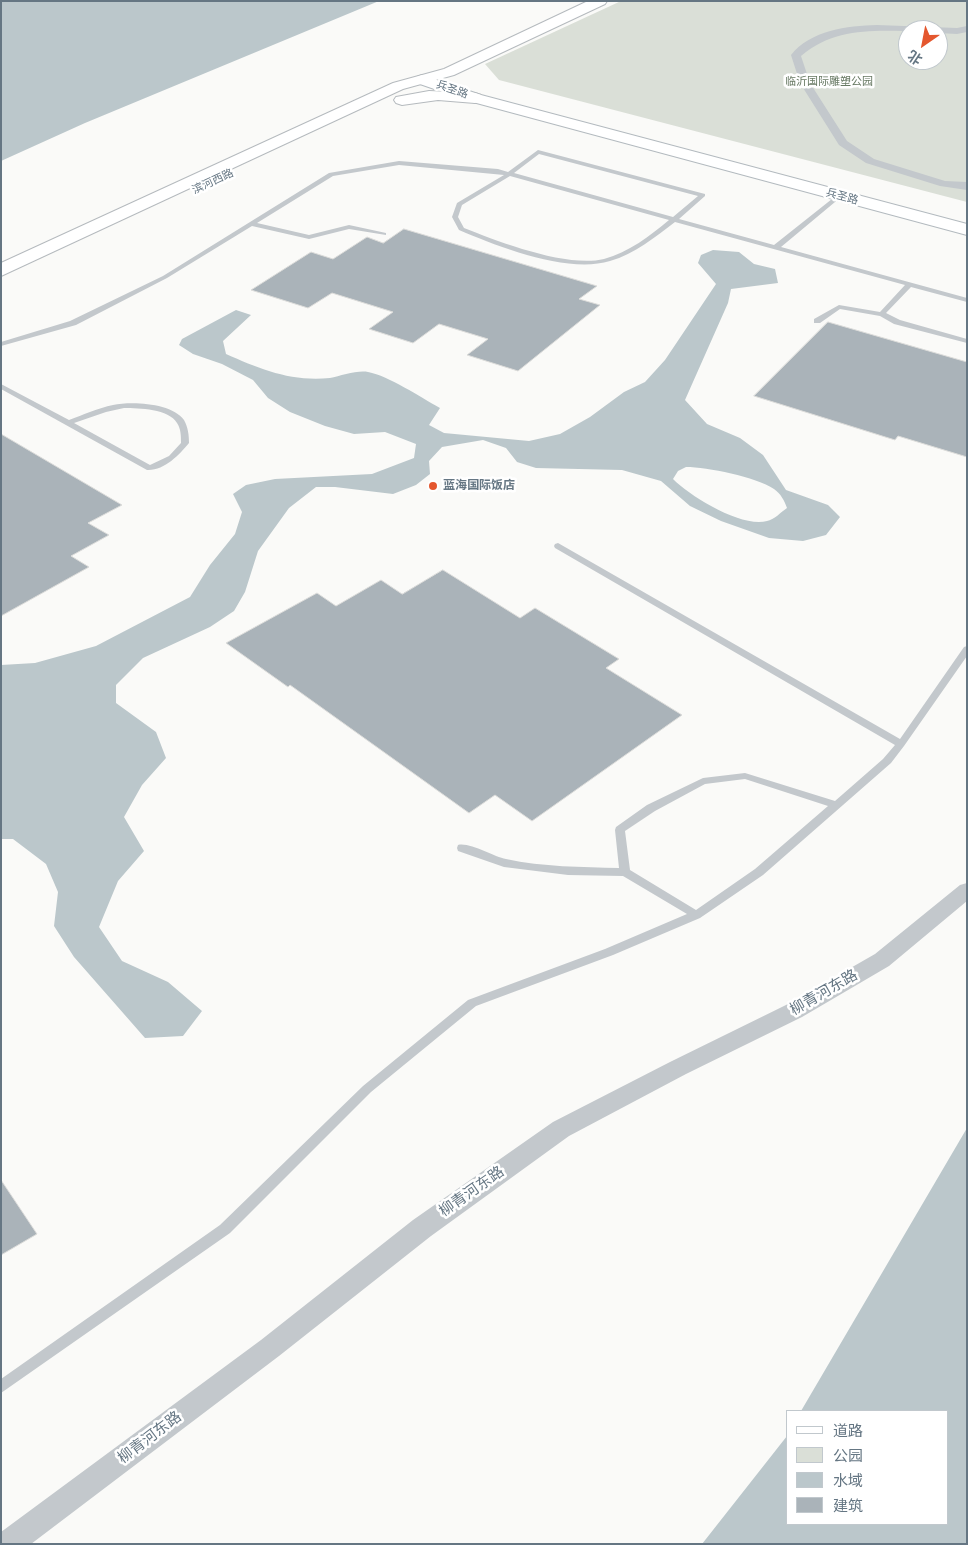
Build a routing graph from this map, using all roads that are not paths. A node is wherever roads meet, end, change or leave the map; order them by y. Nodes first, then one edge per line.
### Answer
1 (584, 1) edge
2 (600, 1) edge
3 (898, 28) edge
4 (967, 29) edge
5 (948, 31) edge
6 (479, 58) junction
7 (422, 80) junction
8 (478, 88) junction
9 (381, 106) junction
10 (509, 174) junction
11 (967, 186) edge
12 (839, 196) junction
13 (967, 218) edge
14 (674, 220) junction
15 (254, 224) junction
16 (967, 230) edge
17 (384, 234) dead end
18 (776, 247) junction
19 (1, 270) edge
20 (1, 282) edge
21 (910, 284) junction
22 (967, 300) edge
23 (882, 314) junction
24 (817, 321) dead end
25 (967, 341) edge
26 (1, 344) edge
27 (1, 386) edge
28 (68, 423) junction
29 (558, 546) dead end
30 (967, 649) edge
31 (902, 744) junction
32 (836, 805) junction
33 (462, 848) dead end
34 (625, 872) junction
35 (967, 890) edge
36 (696, 915) junction
37 (1, 1387) edge
38 (8, 1544) edge

1 - 7 main road, 滨河西路
2 - 6 main road, 滨河西路
3 - 11 street
4 - 5 street
6 - 7 main road, 滨河西路
6 - 8 main road
7 - 8 main road, 兵圣路
7 - 9 main road, 滨河西路
7 - 19 main road, 滨河西路
8 - 9 main road
8 - 12 main road, 兵圣路
8 - 13 main road, 兵圣路
9 - 20 main road, 滨河西路
10 - 14 lane
10 - 14 lane
10 - 14 lane
10 - 15 lane
12 - 16 main road, 兵圣路
12 - 18 lane
14 - 18 lane
15 - 17 lane
15 - 26 lane
18 - 21 lane
21 - 22 lane
21 - 23 lane
23 - 24 lane
23 - 25 lane
27 - 28 lane
28 - 28 lane
29 - 31 lane
30 - 31 lane
31 - 32 lane
32 - 34 lane
32 - 36 lane
33 - 34 lane
34 - 36 lane
35 - 38 street, 柳青河东路
36 - 37 lane

